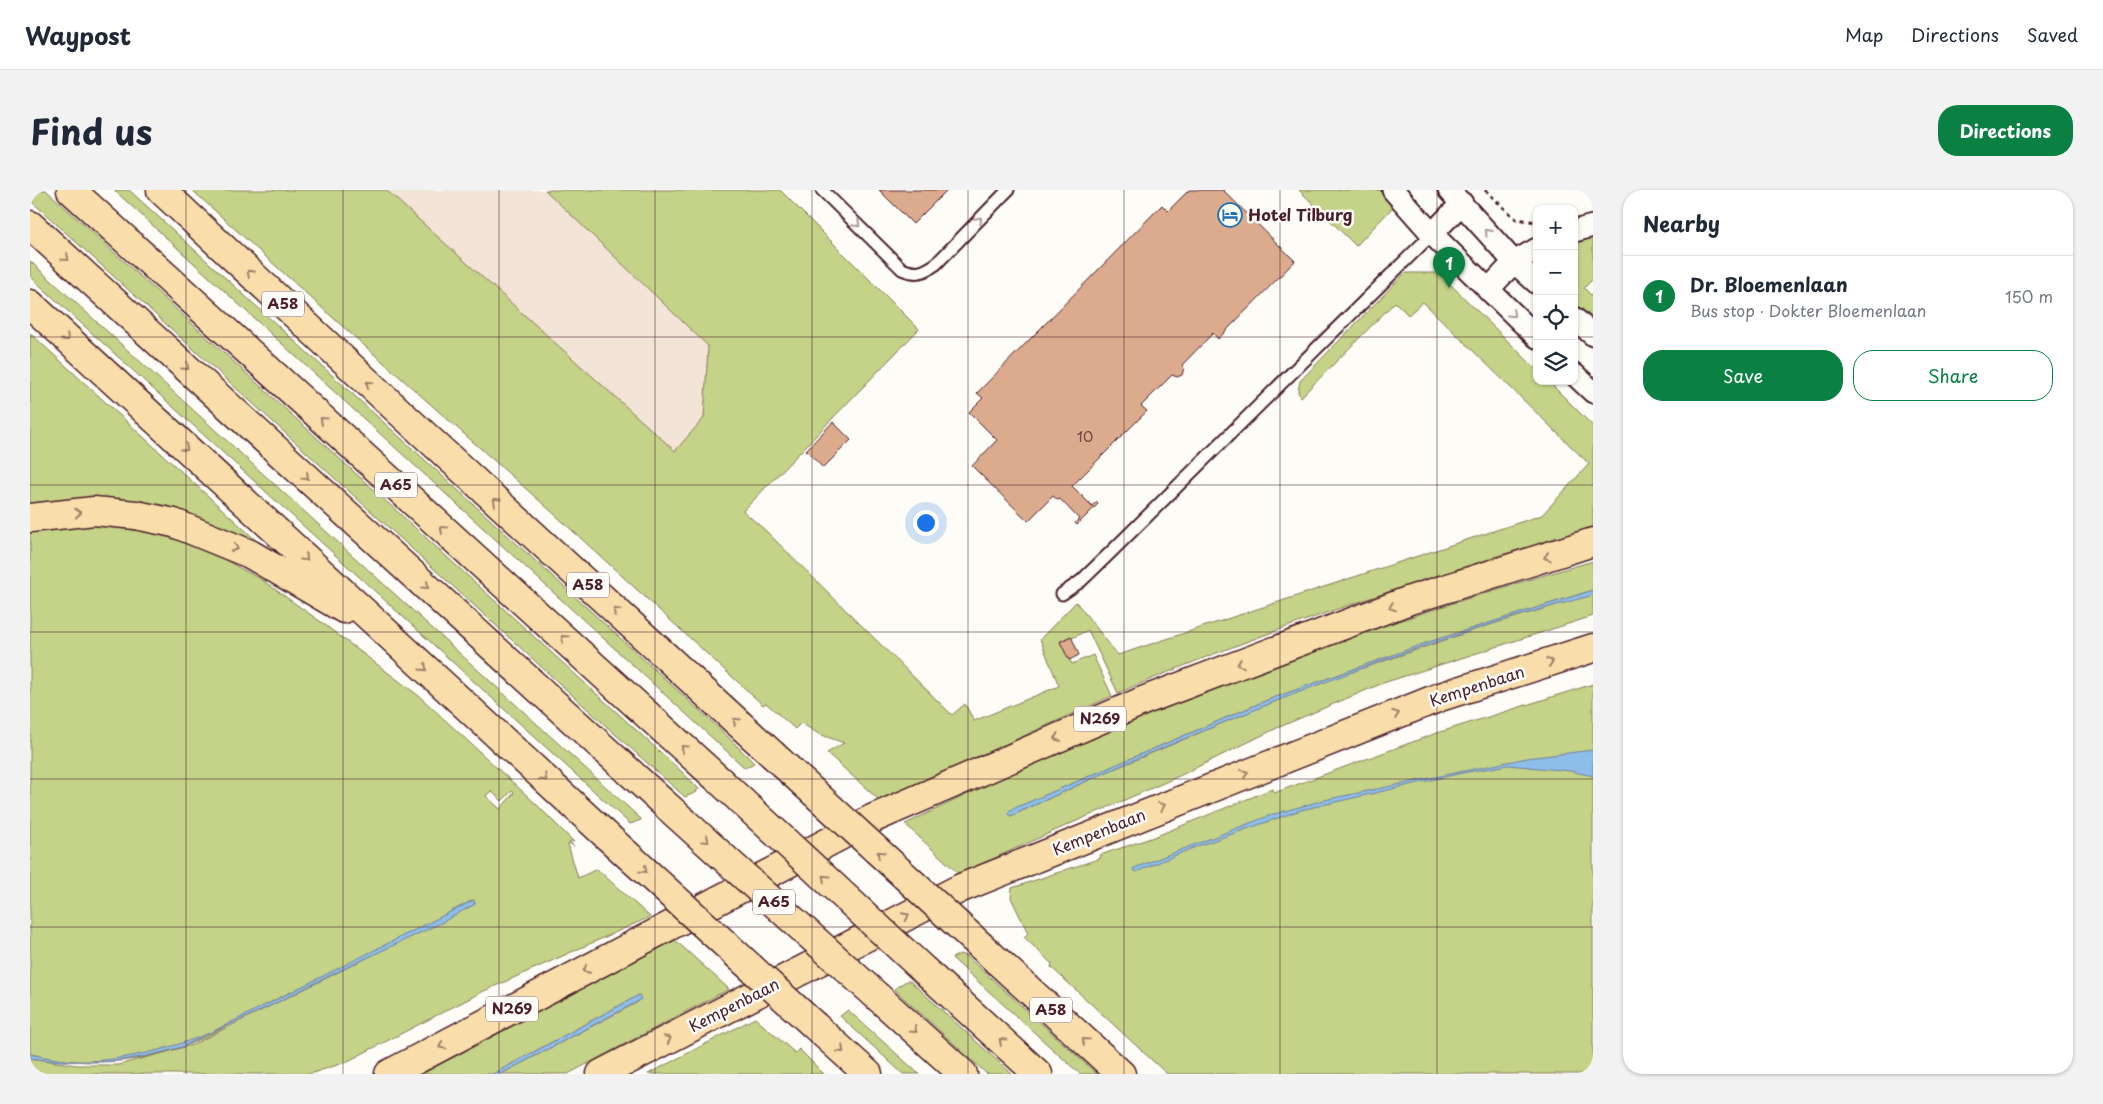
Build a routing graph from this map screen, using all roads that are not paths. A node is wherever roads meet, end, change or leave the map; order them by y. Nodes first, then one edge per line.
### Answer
1 (71, 190) edge
2 (161, 190) edge
3 (822, 190) edge
4 (1008, 190) edge
5 (1393, 190) edge
6 (1455, 196) edge
7 (30, 225) edge
8 (1593, 226) edge
9 (1578, 230) edge
10 (1432, 234) junction
11 (1535, 250) edge
12 (1514, 262) junction
13 (1533, 279) edge
14 (1488, 290) junction
15 (30, 304) edge
16 (1578, 322) edge
17 (1533, 333) edge
18 (1593, 335) edge
19 (1578, 378) edge
20 (1593, 392) edge
21 (30, 518) edge
22 (1593, 542) edge
23 (1062, 594) dead end
24 (388, 635) junction
25 (1593, 648) edge
26 (389, 1074) edge
27 (601, 1074) edge
28 (868, 1074) edge
29 (963, 1074) edge
30 (1038, 1074) edge
31 (1121, 1074) edge

30 -> 1 highway, A65, bridge
31 -> 2 highway, A58, bridge
3 -> 4 lane
5 - 10 street
6 - 10 street
12 -> 6 street
7 -> 29 highway, A65, bridge
8 - 9 street
10 - 14 street
10 - 23 lane
11 - 12 street
12 - 13 street
12 - 14 street
14 -> 17 street
15 -> 24 highway
16 - 18 street
19 - 20 street
21 -> 24 highway
22 -> 26 highway, N269
24 -> 28 highway, bridge
27 -> 25 highway, Kempenbaan

